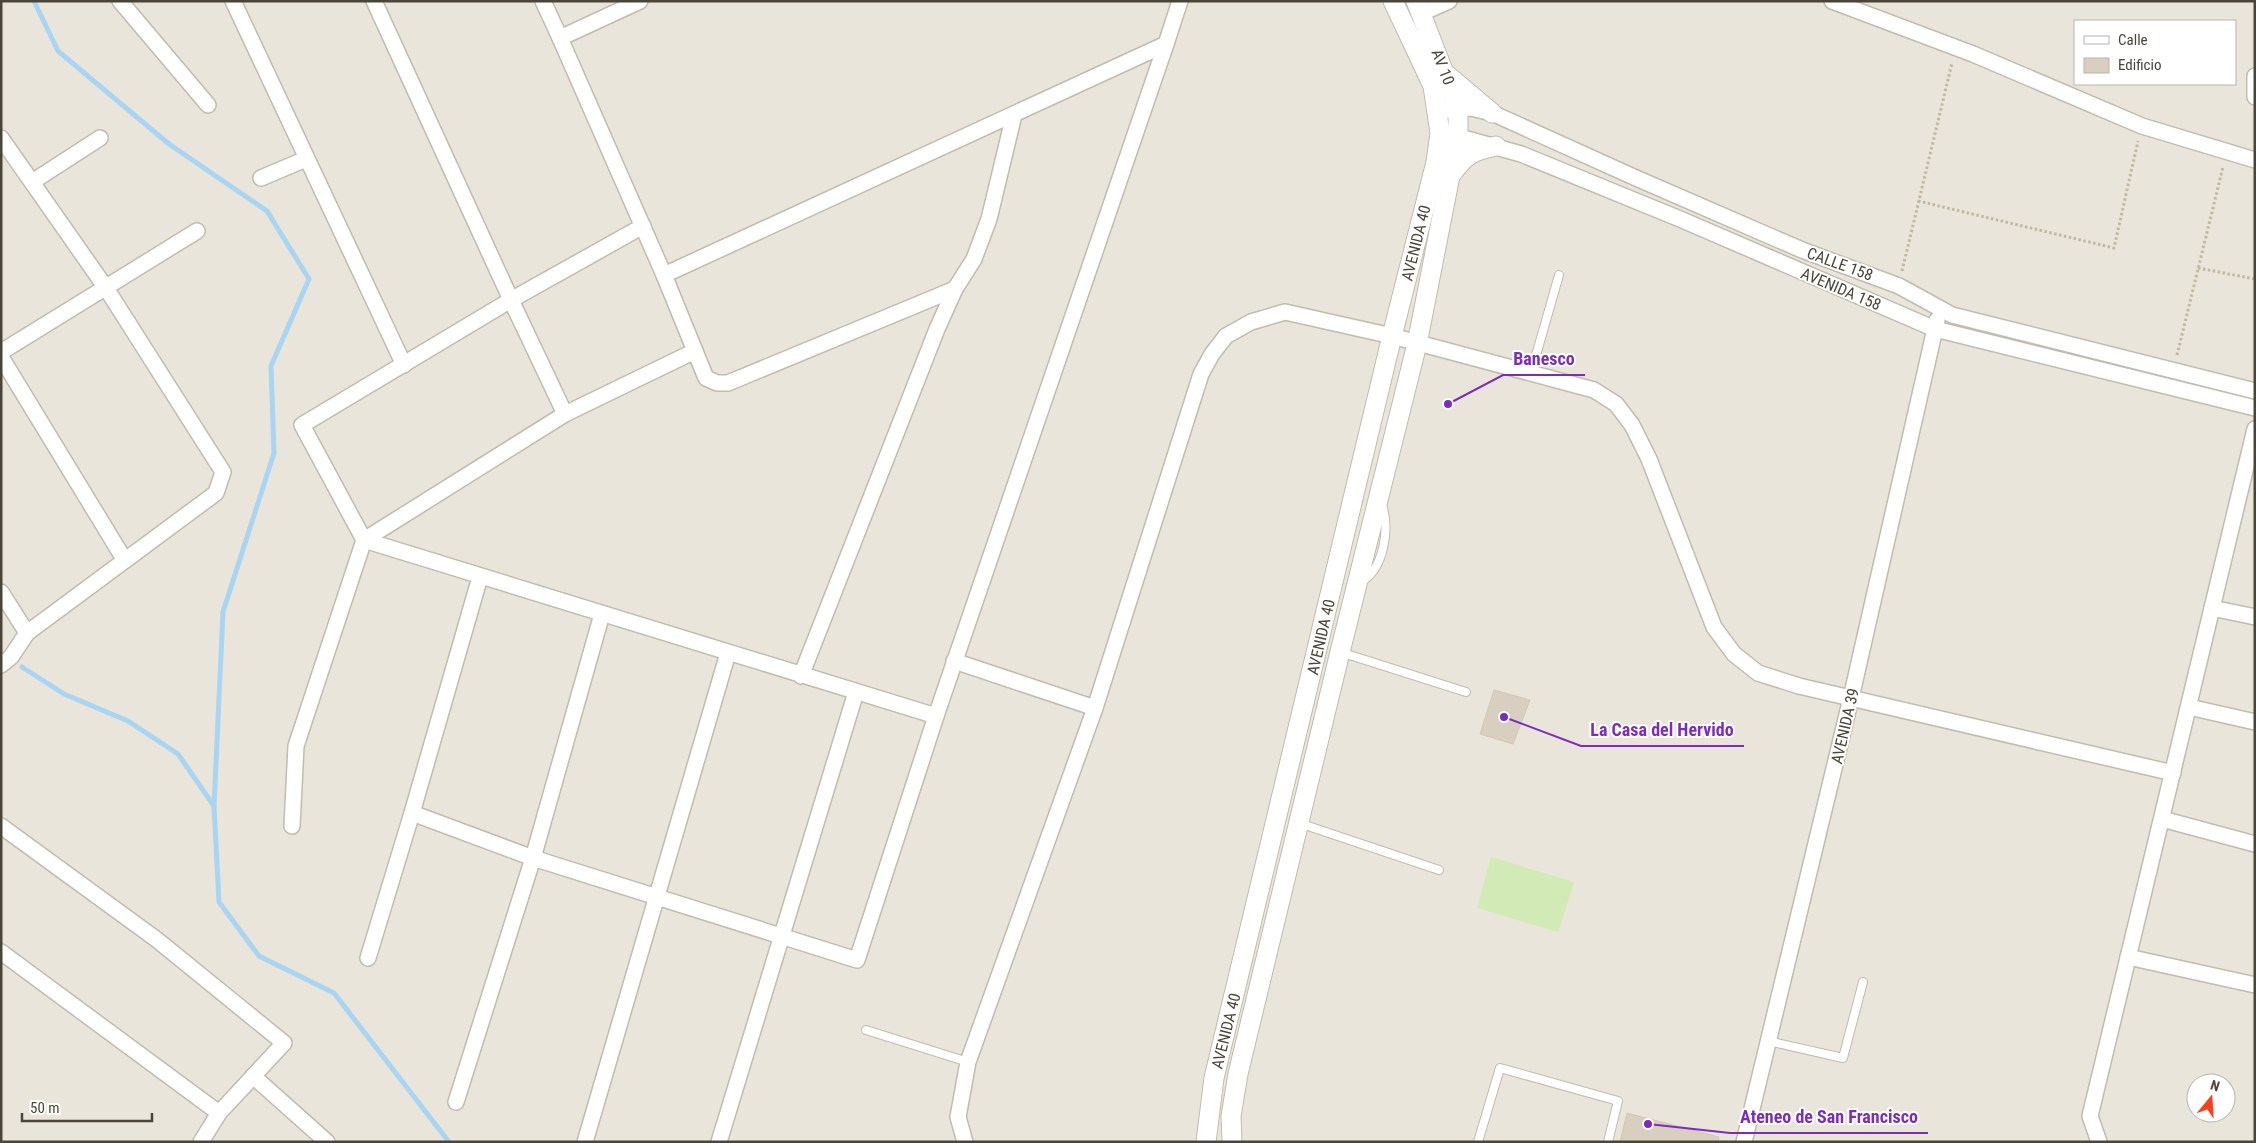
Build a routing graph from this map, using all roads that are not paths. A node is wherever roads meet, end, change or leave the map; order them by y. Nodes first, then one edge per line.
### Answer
1 (120, 1) edge
2 (233, 1) edge
3 (374, 1) edge
4 (542, 1) edge
5 (640, 1) edge
6 (1180, 1) edge
7 (1392, 1) edge
8 (1449, 1) edge
9 (1832, 1) edge
10 (1419, 7) edge
11 (560, 38) junction
12 (1166, 44) junction
13 (1444, 72) junction
14 (2255, 76) edge
15 (2255, 97) edge
16 (208, 105) dead end
17 (1458, 108) junction
18 (1437, 111) junction
19 (1492, 113) junction
20 (1014, 115) junction
21 (1449, 134) junction
22 (1, 138) edge
23 (100, 138) dead end
24 (1496, 146) junction
25 (306, 159) junction
26 (2255, 160) edge
27 (1601, 162) junction
28 (1451, 174) junction
29 (260, 178) dead end
30 (32, 182) junction
31 (1594, 184) junction
32 (1687, 200) junction
33 (1680, 220) junction
34 (1744, 225) junction
35 (643, 226) junction
36 (197, 232) dead end
37 (1737, 244) junction
38 (1802, 250) junction
39 (1796, 269) junction
40 (664, 275) junction
41 (1559, 275) dead end
42 (106, 288) junction
43 (954, 289) junction
44 (511, 300) junction
45 (1941, 309) junction
46 (1935, 329) junction
47 (1392, 336) junction
48 (1417, 344) junction
49 (2076, 346) junction
50 (695, 351) junction
51 (1, 352) edge
52 (1, 357) edge
53 (2130, 360) junction
54 (2072, 364) junction
55 (404, 365) junction
56 (1529, 373) junction
57 (2126, 377) junction
58 (2255, 391) edge
59 (2255, 408) edge
60 (565, 414) junction
61 (2255, 429) edge
62 (364, 540) junction
63 (124, 559) junction
64 (480, 577) junction
65 (1, 592) edge
66 (2212, 608) junction
67 (602, 614) junction
68 (2255, 617) edge
69 (27, 633) junction
70 (1340, 652) junction
71 (728, 653) junction
72 (954, 661) junction
73 (1, 665) edge
74 (801, 676) junction
75 (856, 692) junction
76 (1466, 692) dead end
77 (1851, 698) junction
78 (2189, 707) junction
79 (1095, 708) junction
80 (936, 716) junction
81 (2255, 722) edge
82 (2173, 773) junction
83 (412, 813) junction
84 (2162, 819) junction
85 (1299, 823) junction
86 (1, 826) edge
87 (292, 826) dead end
88 (2255, 844) edge
89 (533, 858) junction
90 (1439, 870) dead end
91 (658, 897) junction
92 (782, 936) junction
93 (1, 952) edge
94 (2128, 957) junction
95 (368, 958) dead end
96 (1863, 982) dead end
97 (2255, 985) edge
98 (866, 1030) dead end
99 (1768, 1041) junction
100 (968, 1062) junction
101 (253, 1076) junction
102 (456, 1102) dead end
103 (220, 1113) junction
104 (201, 1142) edge
105 (327, 1142) edge
106 (585, 1142) edge
107 (719, 1142) edge
108 (965, 1142) edge
109 (1206, 1142) edge
110 (1232, 1142) edge
111 (1478, 1142) edge
112 (1608, 1142) edge
113 (1744, 1142) edge
114 (2099, 1142) edge

1 - 16 street
2 - 25 street
3 - 44 street
4 - 11 street
5 - 11 street
6 - 12 street
7 - 18 street
8 - 10 street
9 - 26 street
10 - 13 street, AV 10
11 - 35 street
12 - 20 street
12 - 72 street
13 - 17 street, AV 10
13 - 19 street
14 - 15 street
17 - 18 street, CALLE 158
17 - 19 street, CALLE 158
17 - 21 street, AV 10
18 - 21 street
19 - 27 street, CALLE 158
20 - 40 street
20 - 43 street
21 - 24 street, AVENIDA 158
21 - 28 street, AVENIDA 40
21 - 47 street, AVENIDA 40
22 - 30 street
23 - 30 street
24 - 28 street
24 - 31 street, AVENIDA 158
25 - 29 street
25 - 55 street
27 - 31 street
27 - 32 street, CALLE 158
28 - 48 street, AVENIDA 40
30 - 42 street
31 - 33 street, AVENIDA 158
32 - 33 street
32 - 34 street, CALLE 158
33 - 37 street, AVENIDA 158
34 - 37 street
34 - 38 street, CALLE 158
35 - 40 street
35 - 44 street
36 - 42 street
37 - 39 street, AVENIDA 158
38 - 39 street
38 - 45 street, CALLE 158
39 - 46 street, AVENIDA 158
40 - 50 street
41 - 56 lane
42 - 51 street
42 - 63 street
43 - 50 street
43 - 74 street
44 - 55 street
44 - 60 street
45 - 46 street, AVENIDA 39
45 - 49 street, CALLE 158
46 - 54 street, AVENIDA 158
46 - 77 street, AVENIDA 39
47 - 48 street
47 - 79 street
47 - 109 street, AVENIDA 40
48 - 56 street
48 - 70 street, AVENIDA 40
49 - 53 street, CALLE 158
49 - 54 street
50 - 60 street
52 - 63 street
53 - 57 street
53 - 58 street, CALLE 158
54 - 57 street, AVENIDA 158
55 - 62 street
56 - 77 street
57 - 59 street, AVENIDA 158
60 - 62 street
61 - 66 street
62 - 64 street
62 - 87 street
63 - 69 street
64 - 67 street
64 - 83 street
65 - 69 street
66 - 68 street
66 - 78 street
67 - 71 street
67 - 89 street
69 - 73 street
70 - 76 lane
70 - 85 street, AVENIDA 40
71 - 74 street
71 - 91 street
72 - 79 street
72 - 80 street
74 - 75 street
75 - 80 street
75 - 92 street
77 - 82 street
77 - 99 street, AVENIDA 39
78 - 81 street
78 - 82 street
79 - 100 street
80 - 92 street
82 - 84 street
83 - 89 street
83 - 95 street
84 - 88 street
84 - 94 street
85 - 90 lane
85 - 110 street, AVENIDA 40
86 - 101 street
89 - 91 street
89 - 102 street
91 - 92 street
91 - 106 street
92 - 107 street
93 - 103 street
94 - 97 street
94 - 114 street
96 - 99 lane
98 - 100 lane
99 - 113 street, AVENIDA 39
100 - 108 street
101 - 103 street
101 - 105 street
103 - 104 street
111 - 112 lane

